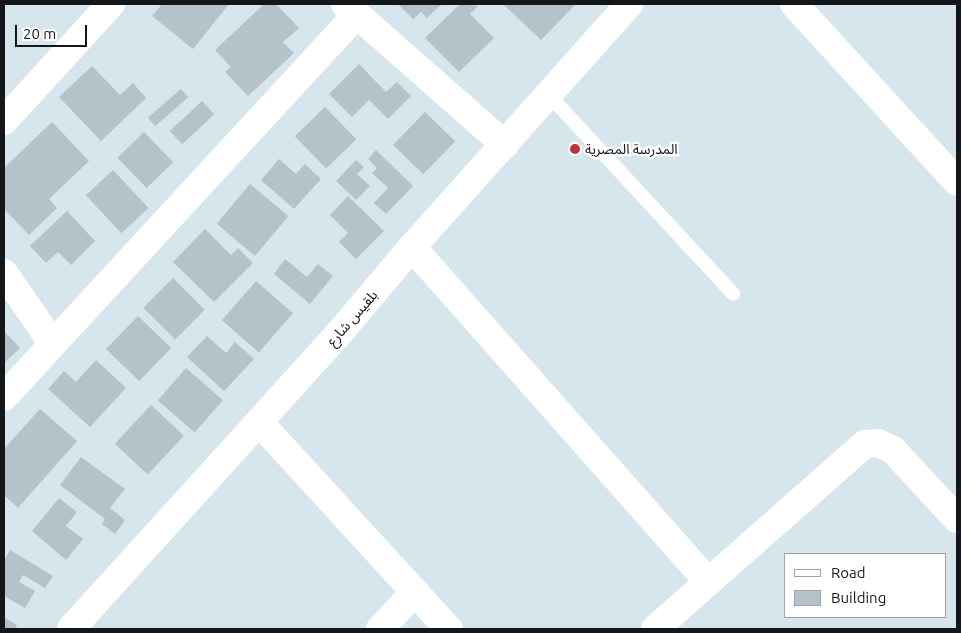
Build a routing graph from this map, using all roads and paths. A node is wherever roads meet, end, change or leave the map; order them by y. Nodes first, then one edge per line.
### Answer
1 (111, 4) edge
2 (629, 4) edge
3 (794, 4) edge
4 (351, 9) edge
5 (549, 95) junction
6 (4, 121) edge
7 (505, 145) junction
8 (957, 182) edge
9 (412, 247) junction
10 (4, 273) edge
11 (733, 294) dead end
12 (53, 344) junction
13 (4, 397) edge
14 (259, 422) junction
15 (957, 519) edge
16 (707, 581) junction
17 (415, 592) junction
18 (71, 629) edge
19 (380, 629) edge
20 (449, 629) edge
21 (655, 629) edge

1 - 6 street
2 - 5 street, بلقيس شارع
3 - 8 street
4 - 7 street
4 - 12 street
5 - 7 street, بلقيس شارع
5 - 11 lane
7 - 9 street, بلقيس شارع
9 - 14 street, بلقيس شارع
9 - 16 street
10 - 12 street
12 - 13 street
14 - 17 street
14 - 18 street, بلقيس شارع
15 - 16 street
16 - 21 street
17 - 19 street
17 - 20 street

